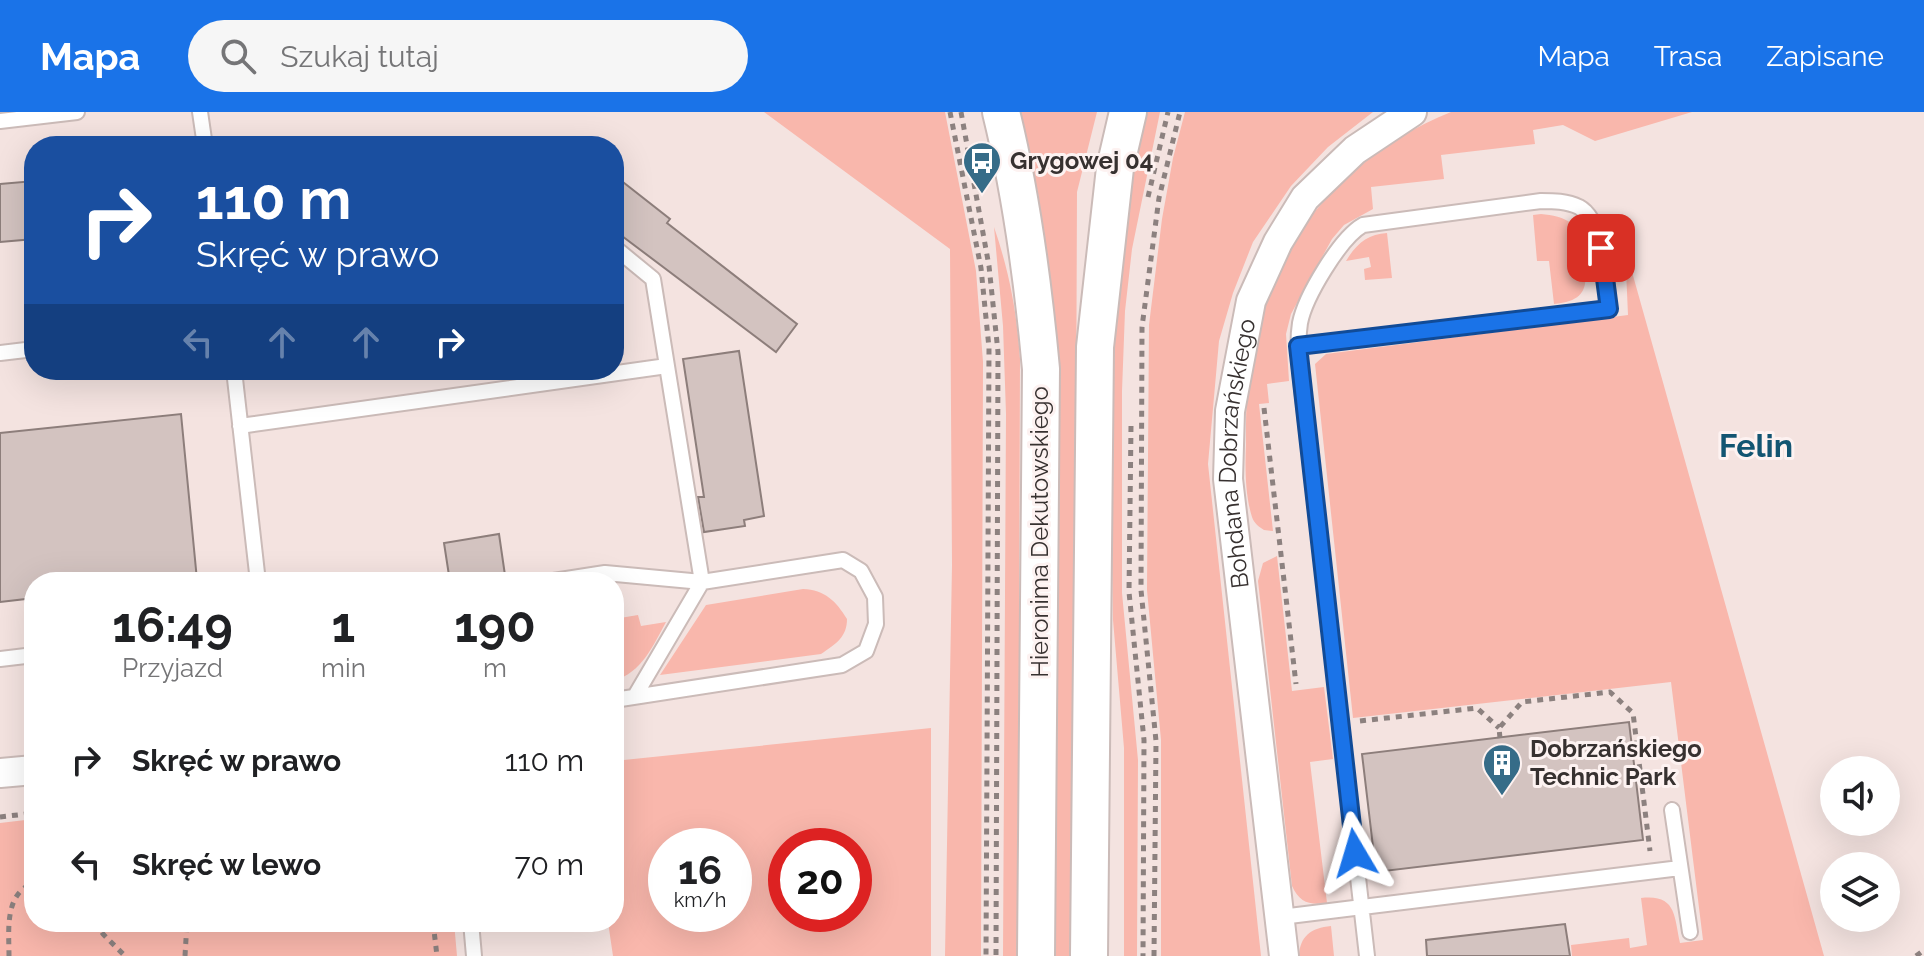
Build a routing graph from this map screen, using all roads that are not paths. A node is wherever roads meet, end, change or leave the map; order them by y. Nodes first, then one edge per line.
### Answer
1 (77, 112) edge
2 (200, 112) edge
3 (1001, 112) edge
4 (1128, 112) edge
5 (1412, 112) edge
6 (0, 121) edge
7 (204, 136) edge
8 (624, 255) edge
9 (1298, 346) junction
10 (24, 350) edge
11 (0, 353) edge
12 (667, 366) junction
13 (624, 372) edge
14 (235, 380) edge
15 (567, 380) edge
16 (240, 426) junction
17 (257, 572) edge
18 (624, 575) edge
19 (702, 582) junction
20 (24, 656) edge
21 (0, 659) edge
22 (635, 696) junction
23 (624, 698) edge
24 (24, 771) edge
25 (0, 773) edge
26 (1672, 810) dead end
27 (1680, 868) junction
28 (1361, 909) junction
29 (1281, 917) junction
30 (472, 932) edge
31 (1690, 932) dead end
32 (474, 956) edge
33 (1036, 956) edge
34 (1089, 956) edge
35 (1284, 956) edge
36 (1367, 956) edge

1 - 6 lane
2 - 7 lane
3 - 33 street, Hieronima Dekutowskiego
4 - 34 street
5 - 29 street, Bohdana Dobrzańskiego
8 - 12 lane
9 - 9 lane
9 - 28 lane
10 - 11 lane
12 - 13 lane
12 - 19 lane
14 - 16 lane
15 - 16 lane
16 - 17 lane
18 - 19 lane
19 - 22 lane
19 - 22 lane
20 - 21 lane
22 - 23 lane
24 - 25 street
26 - 27 lane
27 - 28 lane
27 - 31 lane
28 - 29 lane
28 - 36 lane
29 - 35 street, Bohdana Dobrzańskiego
30 - 32 lane

